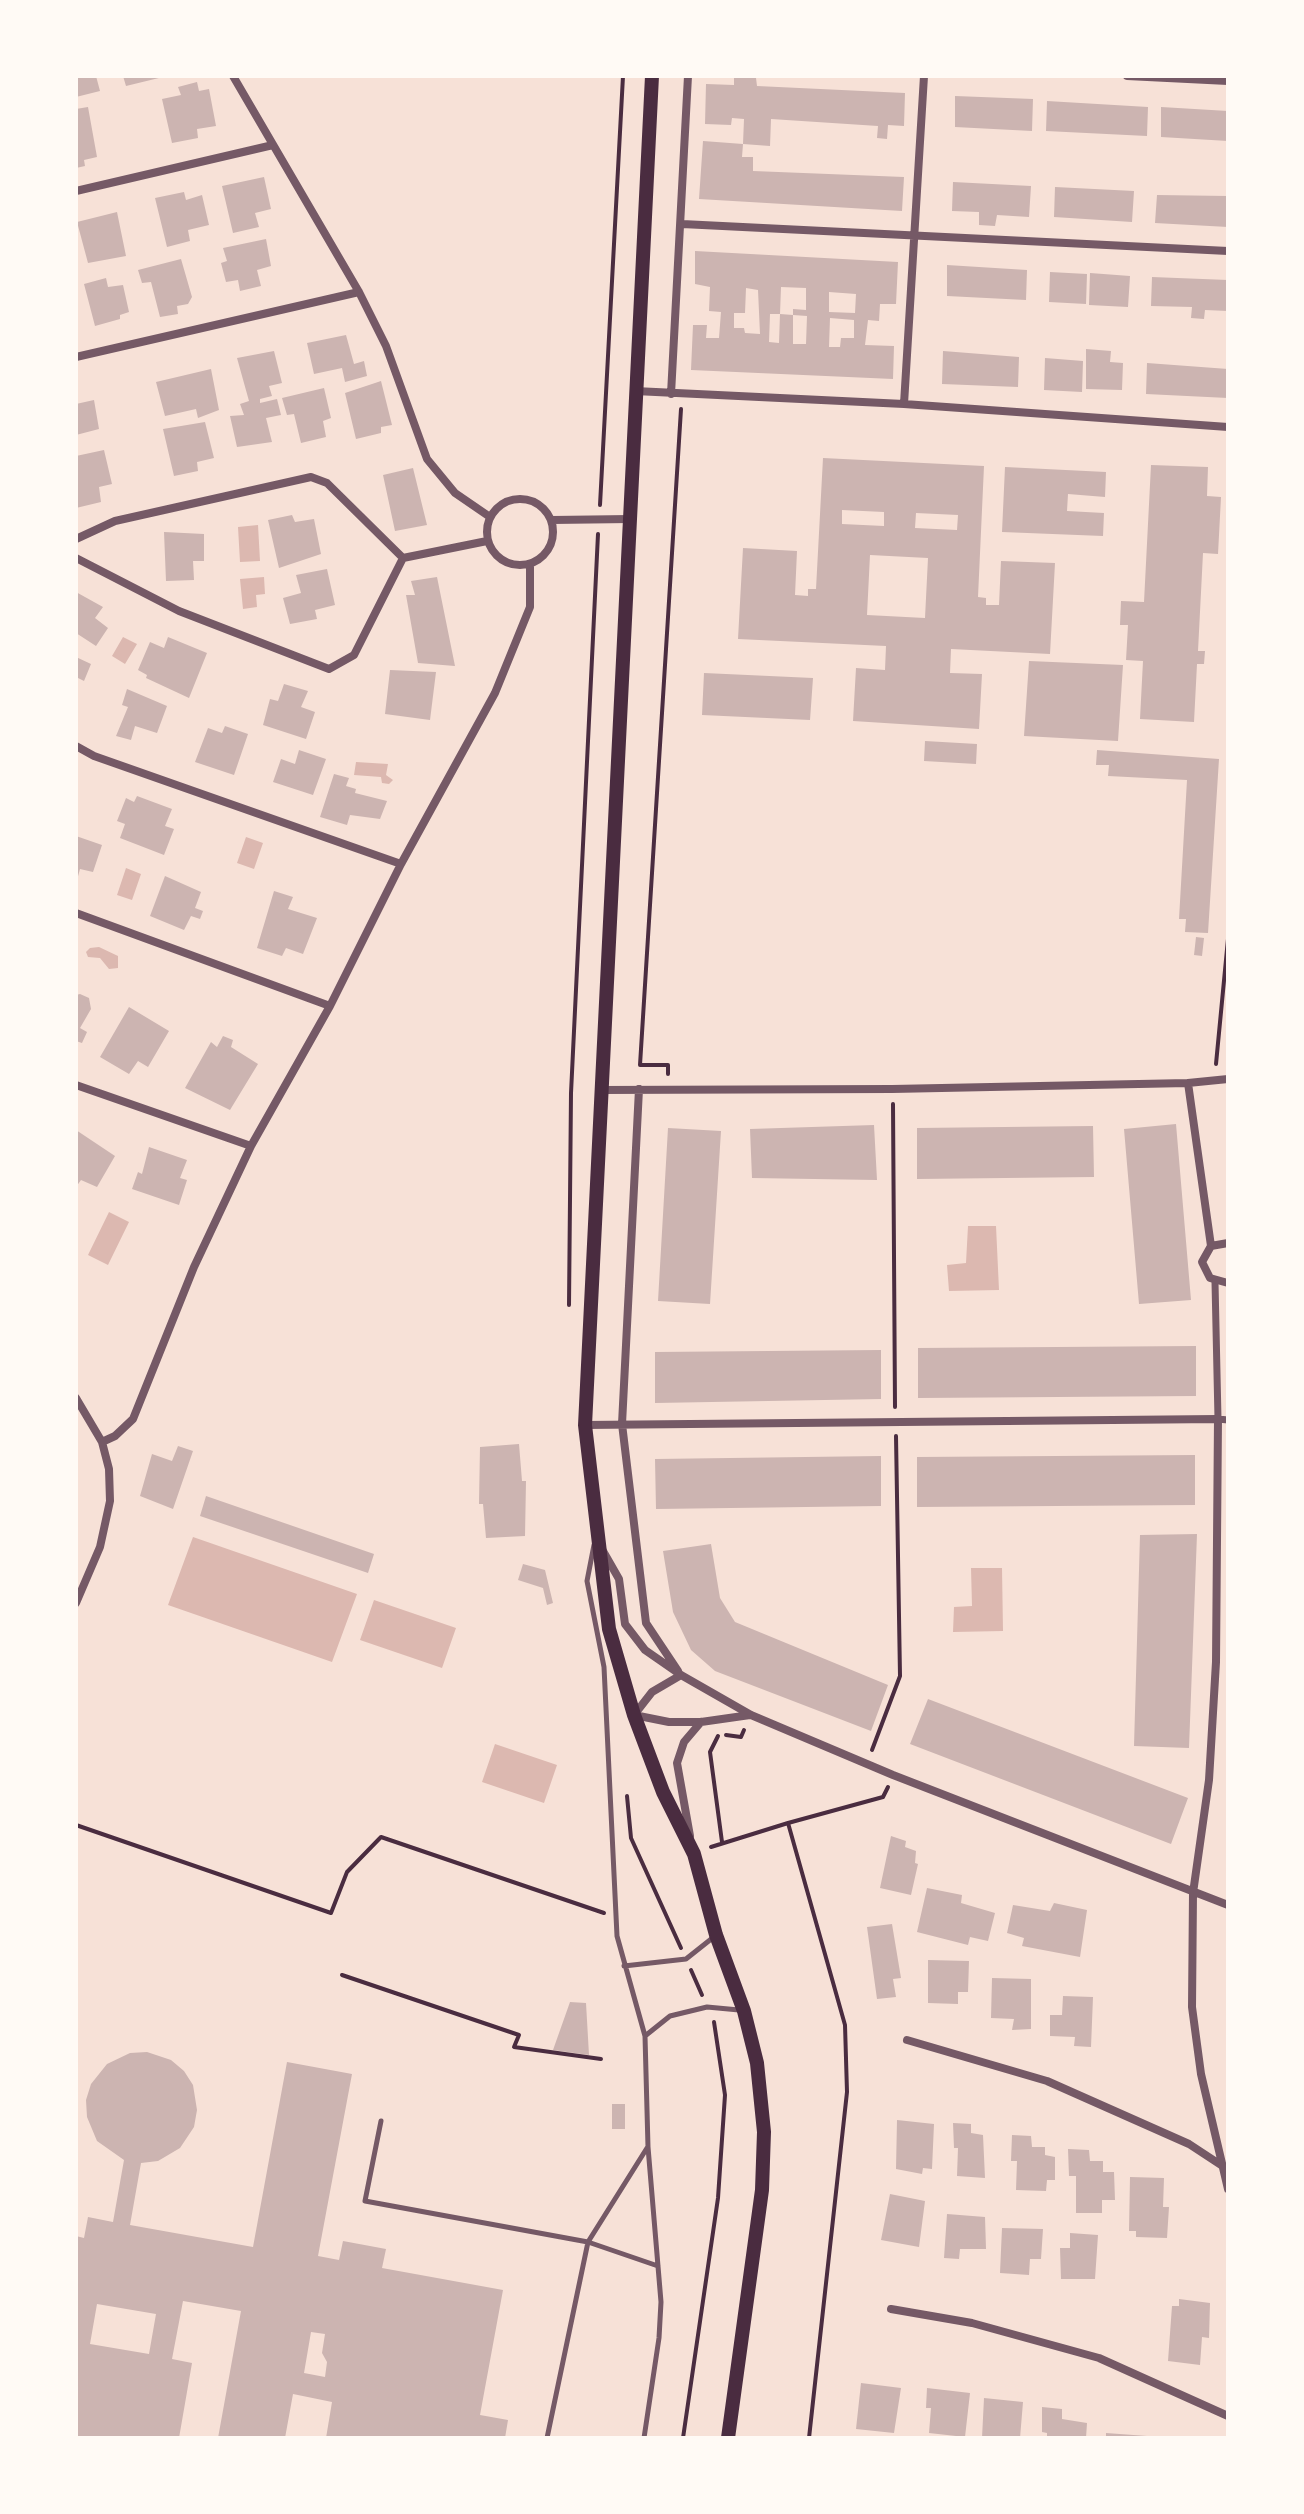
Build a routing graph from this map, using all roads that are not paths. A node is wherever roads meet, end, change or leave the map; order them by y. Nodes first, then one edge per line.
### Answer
1 (233, 76) edge
2 (652, 76) edge
3 (688, 76) edge
4 (924, 76) edge
5 (1127, 76) edge
6 (1228, 81) edge
7 (273, 145) junction
8 (76, 191) edge
9 (682, 224) junction
10 (916, 235) junction
11 (1228, 251) edge
12 (359, 292) junction
13 (76, 357) edge
14 (635, 391) junction
15 (671, 394) junction
16 (904, 404) junction
17 (1228, 427) edge
18 (490, 517) junction
19 (630, 519) junction
20 (552, 520) junction
21 (76, 539) edge
22 (487, 541) junction
23 (76, 558) edge
24 (403, 558) junction
25 (530, 564) junction
26 (76, 746) edge
27 (401, 864) junction
28 (76, 913) edge
29 (330, 1006) junction
30 (1228, 1079) edge
31 (1188, 1083) junction
32 (76, 1085) edge
33 (639, 1089) junction
34 (599, 1090) junction
35 (251, 1146) junction
36 (1228, 1243) edge
37 (1211, 1246) junction
38 (1215, 1282) junction
39 (1228, 1283) edge
40 (76, 1398) edge
41 (1223, 1420) edge
42 (622, 1424) junction
43 (585, 1425) junction
44 (102, 1442) junction
45 (595, 1536) junction
46 (76, 1603) edge
47 (681, 1675) junction
48 (634, 1715) junction
49 (751, 1715) junction
50 (701, 1722) junction
51 (694, 1854) junction
52 (1193, 1893) junction
53 (1228, 1905) edge
54 (716, 1935) junction
55 (624, 1966) junction
56 (744, 2011) junction
57 (645, 2036) junction
58 (907, 2040) dead end
59 (381, 2121) dead end
60 (648, 2147) junction
61 (1225, 2168) edge
62 (1228, 2189) edge
63 (588, 2242) junction
64 (658, 2266) junction
65 (891, 2309) dead end
66 (1228, 2416) edge
67 (547, 2438) edge
68 (644, 2438) edge
69 (728, 2438) edge

1 - 7 street
2 - 14 main road
3 - 9 street
4 - 10 street
5 - 6 street
7 - 8 street
7 - 12 street
9 - 10 street
9 - 15 street
10 - 11 street
10 - 16 street
12 - 13 street
12 - 18 street
14 - 15 street
14 - 19 main road
15 - 16 street
16 - 17 street
18 - 20 street
18 - 22 street
19 - 20 street
19 - 34 main road
20 - 25 street
21 - 24 street
22 - 24 street
22 - 25 street
23 - 24 street
25 - 27 street
26 - 27 street
27 - 29 street
28 - 29 street
29 - 35 street
30 - 31 street
31 - 33 street
31 - 37 street
32 - 35 street
33 - 34 street
33 - 42 street
34 - 43 main road
35 - 44 street
36 - 37 street
37 - 38 street
38 - 39 street
38 - 41 street
40 - 44 street
41 - 42 street
41 - 52 street
42 - 43 street
42 - 47 street
43 - 45 main road
44 - 46 street
45 - 47 street
45 - 48 main road
45 - 55 lane
47 - 48 street
47 - 49 street
48 - 50 street
48 - 51 main road
49 - 50 street
49 - 52 street
50 - 51 street
51 - 54 main road
52 - 53 street
52 - 61 street
54 - 55 lane
54 - 56 main road
55 - 57 lane
56 - 57 lane
56 - 69 main road
57 - 60 lane
58 - 61 street
59 - 63 lane
60 - 63 lane
60 - 64 lane
61 - 62 street
63 - 64 lane
63 - 67 lane
64 - 68 lane
65 - 66 street

